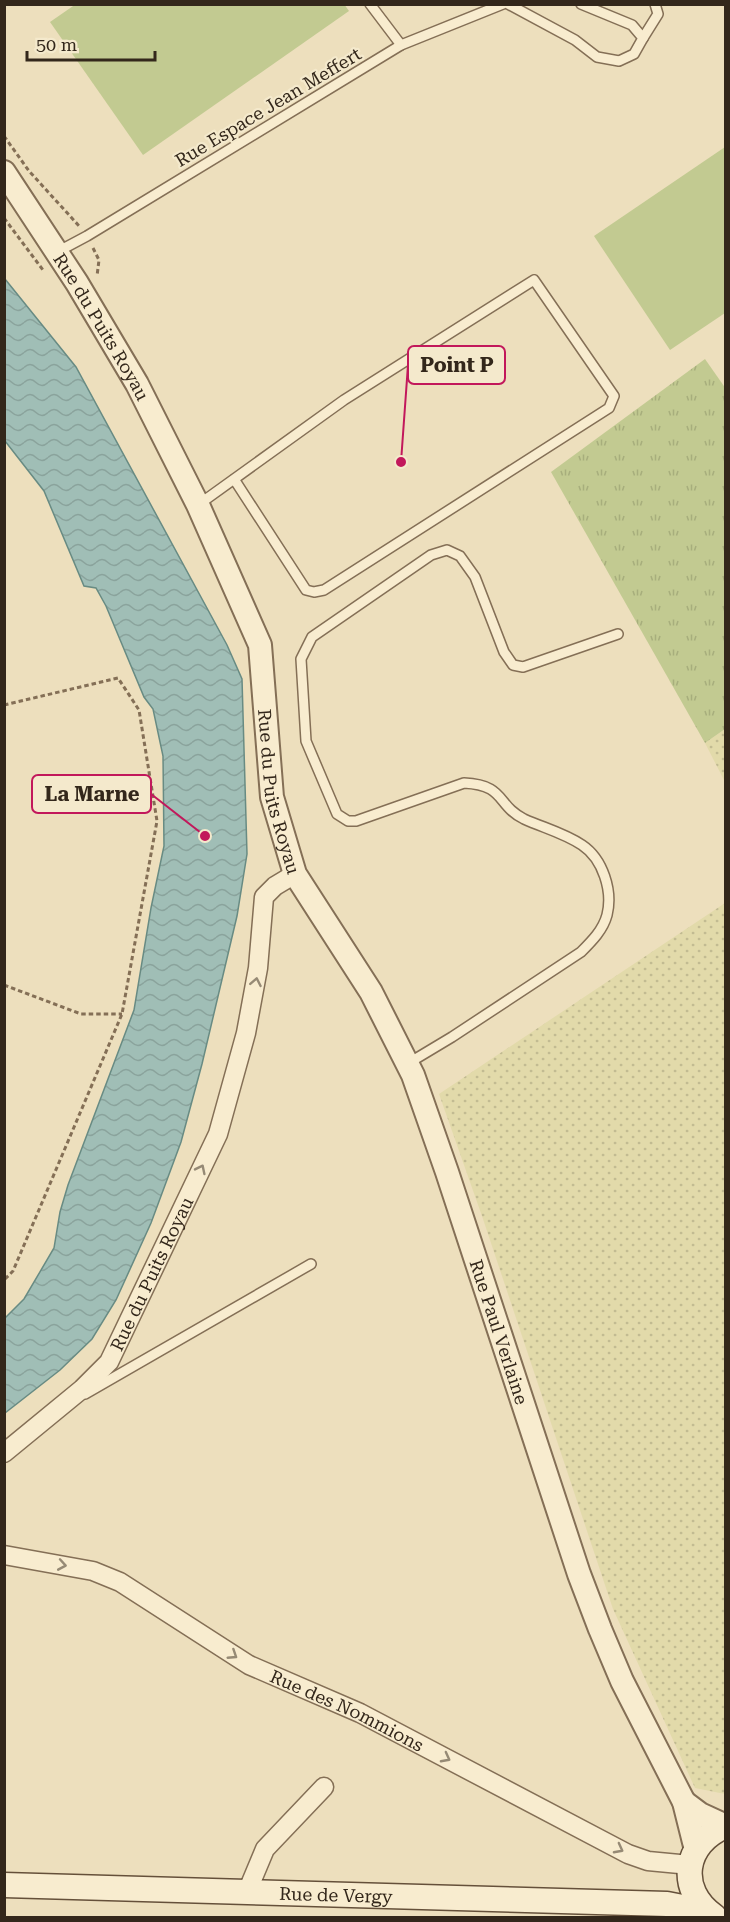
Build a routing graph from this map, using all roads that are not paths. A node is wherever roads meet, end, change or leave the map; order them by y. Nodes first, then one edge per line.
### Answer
1 (370, 4) edge
2 (503, 4) edge
3 (508, 4) edge
4 (581, 4) edge
5 (655, 4) edge
6 (642, 38) junction
7 (401, 45) junction
8 (4, 172) edge
9 (57, 252) junction
10 (234, 478) junction
11 (198, 505) junction
12 (618, 634) dead end
13 (295, 873) junction
14 (407, 1064) junction
15 (311, 1264) dead end
16 (57, 1410) junction
17 (4, 1453) edge
18 (4, 1555) edge
19 (324, 1787) dead end
20 (684, 1802) junction
21 (726, 1826) edge
22 (692, 1866) junction
23 (4, 1885) edge
24 (247, 1893) junction
25 (667, 1904) junction
26 (712, 1915) edge

1 - 7 lane
2 - 7 lane, Rue Espace Jean Meffert
3 - 6 lane
4 - 6 lane
5 - 6 lane
7 - 9 lane, Rue Espace Jean Meffert
8 - 9 street, Rue du Puits Royau
9 - 11 street, Rue du Puits Royau
10 - 10 lane
10 - 11 lane
11 - 13 street, Rue du Puits Royau
12 - 14 lane
13 - 14 street, Rue Paul Verlaine
16 -> 13 street, Rue du Puits Royau
14 - 20 street, Rue Paul Verlaine
15 - 16 lane
16 - 17 street, Rue du Puits Royau
18 -> 22 street, Rue des Nommions
19 - 24 street
20 - 21 street
20 - 22 street, Rue Paul Verlaine
21 - 22 main road
22 - 25 main road
22 - 26 main road
23 - 24 main road, Rue de Vergy
24 - 25 main road, Rue de Vergy
25 - 26 main road, Rue de Vergy

